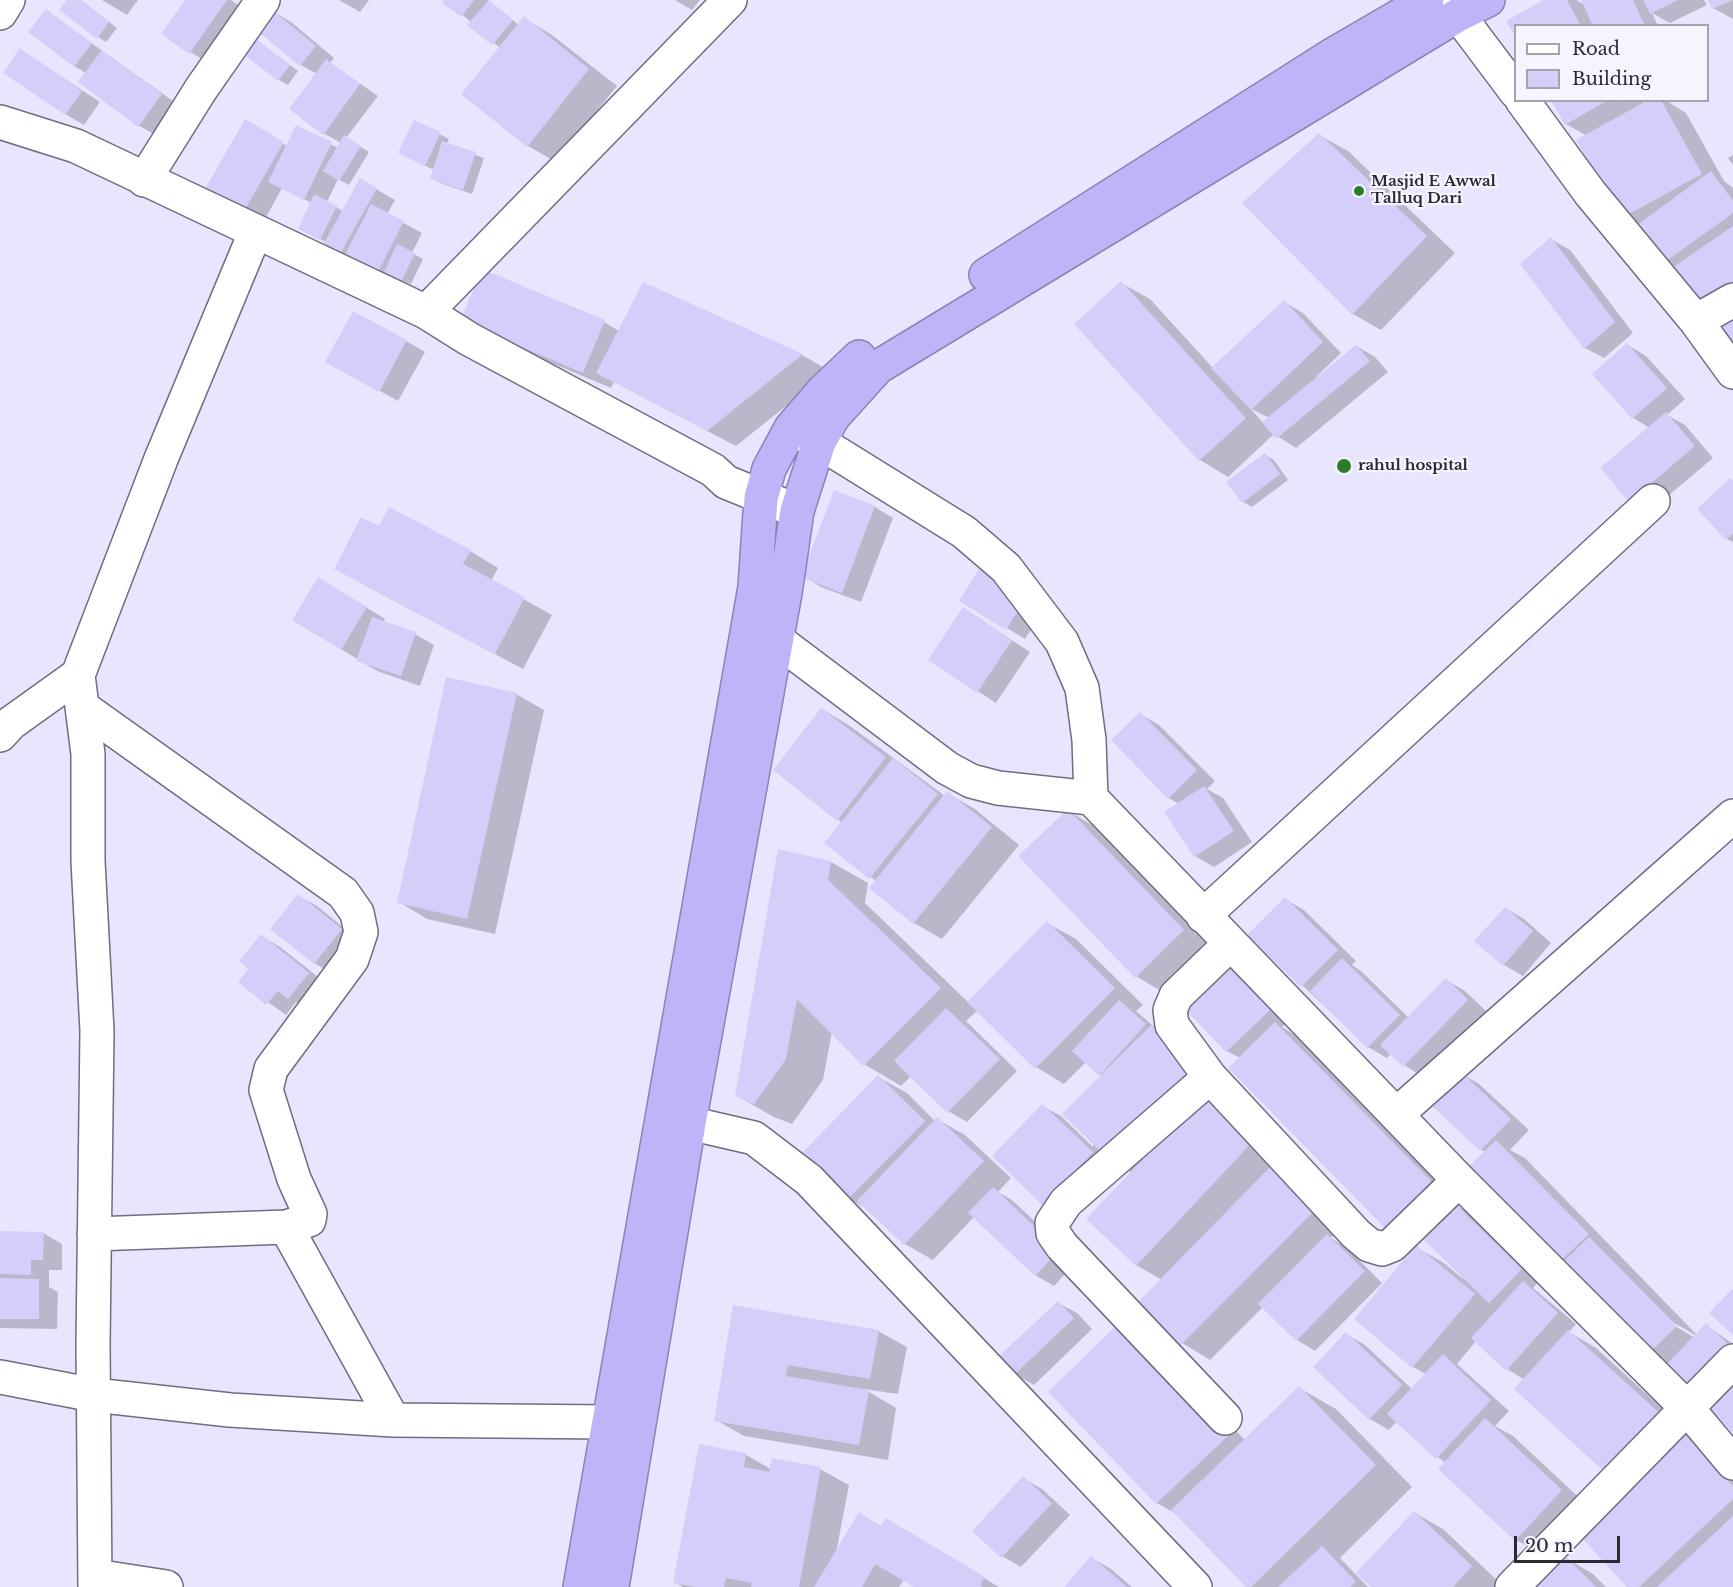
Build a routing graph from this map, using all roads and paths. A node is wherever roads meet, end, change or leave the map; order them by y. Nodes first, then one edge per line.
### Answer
1 (8, 0) edge
2 (263, 0) edge
3 (730, 0) edge
4 (1427, 0) edge
5 (1488, 0) edge
6 (1453, 7) edge
7 (0, 13) edge
8 (1514, 91) edge
9 (1523, 102) edge
10 (0, 122) edge
11 (144, 180) junction
12 (255, 233) junction
13 (1733, 300) edge
14 (426, 312) junction
15 (1696, 321) junction
16 (1733, 372) edge
17 (805, 435) junction
18 (805, 480) junction
19 (765, 484) junction
20 (1653, 501) dead end
21 (797, 511) junction
22 (777, 640) junction
23 (80, 691) junction
24 (0, 735) edge
25 (1091, 798) junction
26 (1733, 816) edge
27 (1203, 916) junction
28 (1230, 944) junction
29 (1210, 1077) junction
30 (1397, 1114) junction
31 (688, 1123) junction
32 (1459, 1180) junction
33 (296, 1224) junction
34 (94, 1234) junction
35 (1733, 1361) edge
36 (0, 1377) edge
37 (94, 1395) junction
38 (1687, 1408) junction
39 (1225, 1418) dead end
40 (393, 1420) junction
41 (608, 1422) junction
42 (1733, 1463) edge
43 (95, 1582) edge
44 (1181, 1582) edge
45 (166, 1587) edge
46 (580, 1587) edge
47 (612, 1587) edge
48 (1512, 1587) edge

1 - 7 street
2 - 11 street
3 - 14 street
4 - 17 highway
5 - 6 highway
6 - 8 street
6 - 17 highway
9 - 15 street
10 - 11 street
11 - 12 street
12 - 14 street
12 - 23 street
13 - 15 street
14 - 19 street
15 - 16 street
17 - 18 highway
17 - 19 highway
17 - 25 street
18 - 19 street
18 - 21 highway
19 - 21 street
19 - 41 highway
20 - 27 street
21 - 22 highway
22 - 25 street
22 - 31 highway
23 - 24 street
23 - 33 street
23 - 34 street
25 - 27 street
26 - 30 street
27 - 28 street
28 - 29 street
28 - 30 street
29 - 32 street
29 - 39 street
30 - 32 street
31 - 44 street
31 - 47 highway
32 - 38 street
33 - 34 street
33 - 40 street
34 - 37 street
35 - 38 street
36 - 37 street
37 - 40 street
37 - 43 street
38 - 42 street
38 - 48 street
40 - 41 street
41 - 46 highway
43 - 45 street

